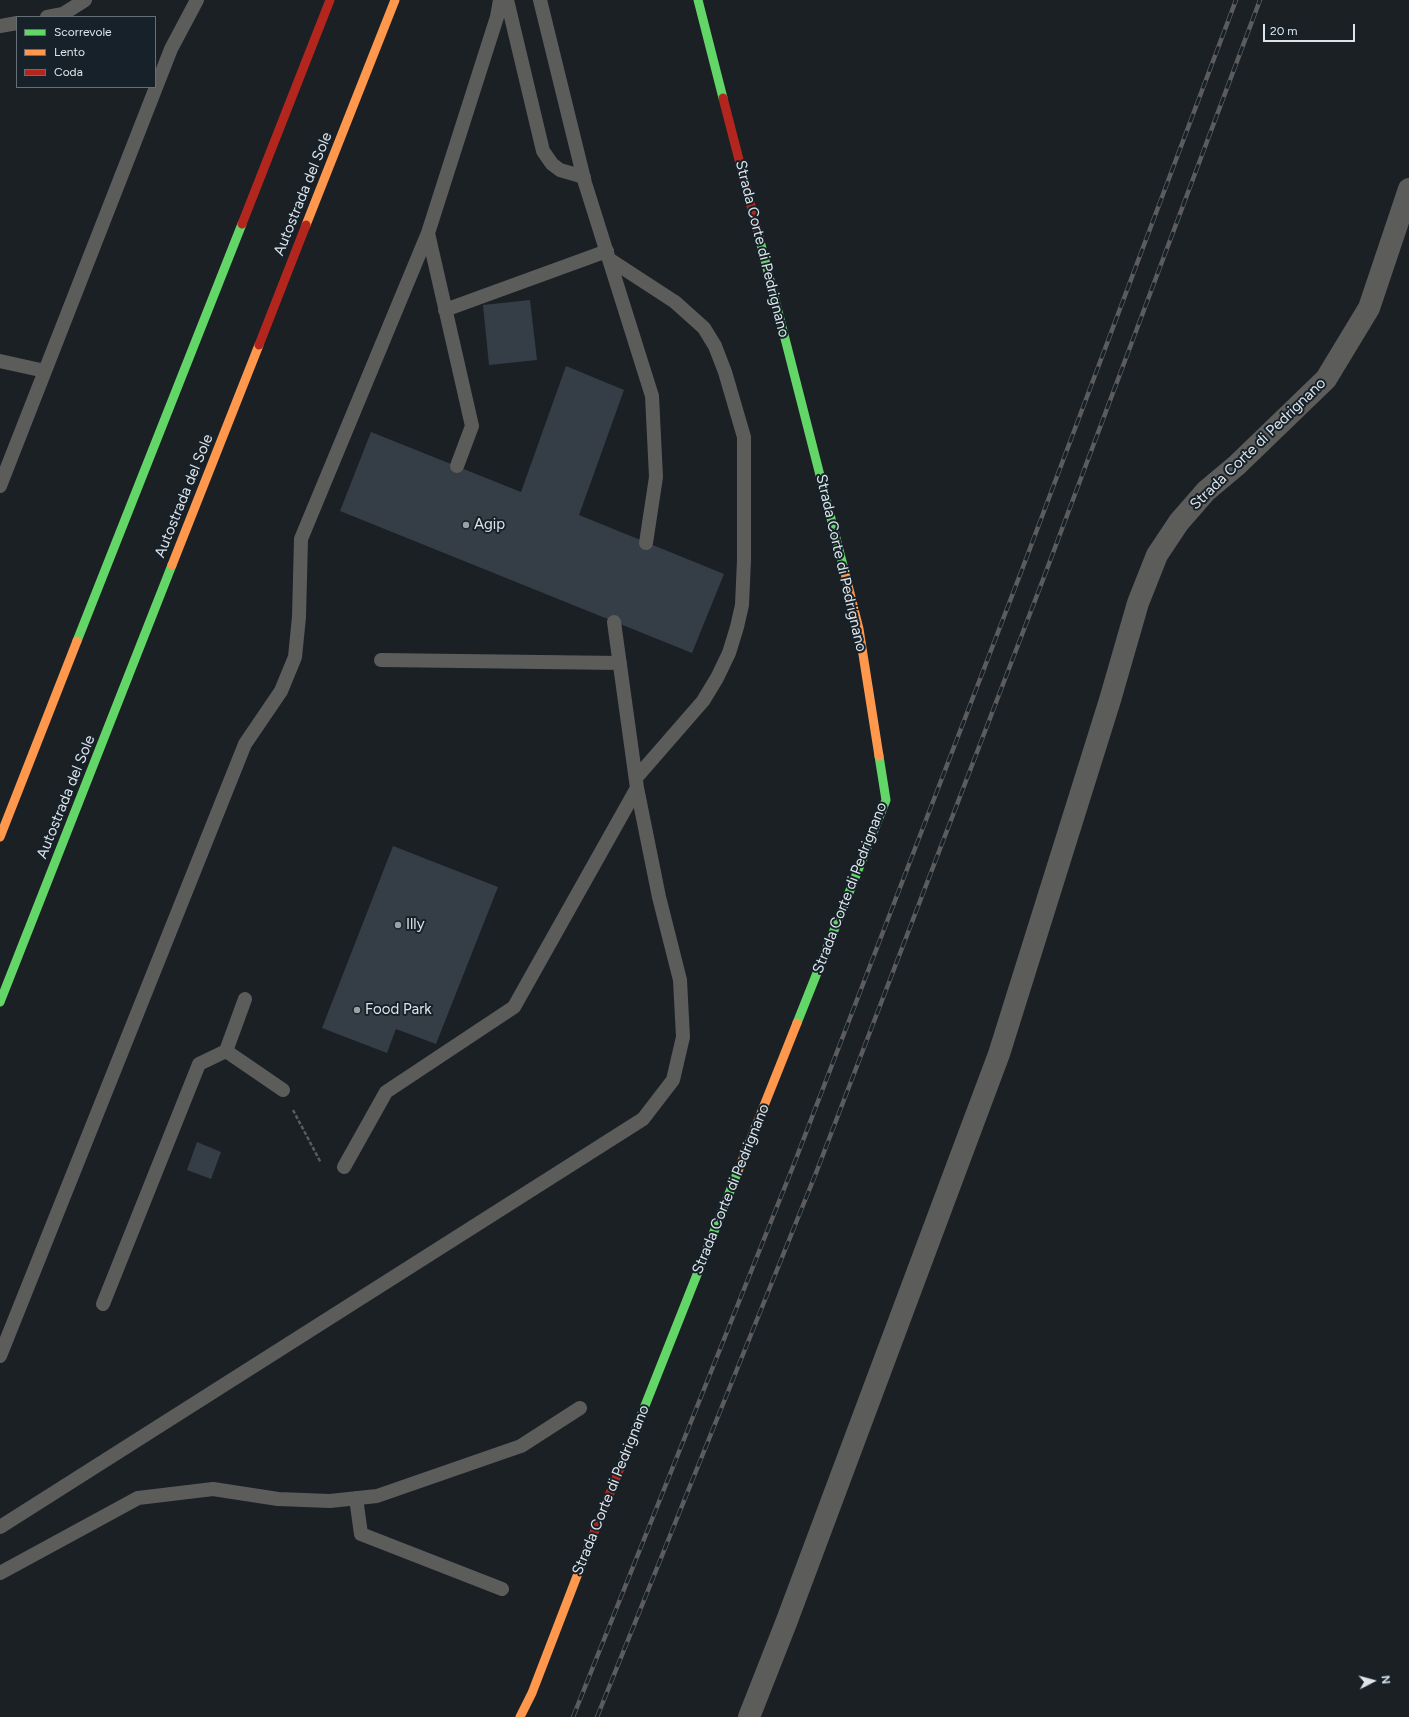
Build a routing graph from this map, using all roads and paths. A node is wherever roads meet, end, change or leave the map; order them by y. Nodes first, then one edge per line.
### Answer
1 (85, 0) edge
2 (197, 0) edge
3 (330, 0) edge
4 (395, 0) edge
5 (500, 0) edge
6 (507, 0) edge
7 (540, 0) edge
8 (698, 0) edge
9 (52, 16) edge
10 (16, 23) edge
11 (0, 26) edge
12 (156, 87) edge
13 (156, 88) edge
14 (584, 177) junction
15 (1409, 189) edge
16 (428, 234) junction
17 (608, 255) junction
18 (445, 310) junction
19 (0, 361) edge
20 (45, 371) junction
21 (456, 466) dead end
22 (0, 486) edge
23 (646, 543) dead end
24 (614, 622) dead end
25 (381, 660) dead end
26 (620, 663) junction
27 (636, 783) junction
28 (0, 836) edge
29 (245, 999) dead end
30 (0, 1002) edge
31 (226, 1051) junction
32 (283, 1090) joint
33 (344, 1167) dead end
34 (324, 1170) dead end
35 (103, 1304) dead end
36 (0, 1356) edge
37 (580, 1408) dead end
38 (356, 1498) junction
39 (0, 1527) edge
40 (0, 1573) edge
41 (502, 1589) dead end
42 (520, 1717) edge
43 (749, 1717) edge

1 - 9 lane
2 - 12 lane
3 - 28 main road
4 - 30 main road, Autostrada del Sole
5 - 16 lane
6 - 14 lane
7 - 14 lane
8 - 42 main road, Strada Corte di Pedrignano
10 - 11 lane
13 - 20 lane
14 - 17 lane
15 - 43 street, Strada Corte di Pedrignano
16 - 18 lane
16 - 36 lane
17 - 18 lane
17 - 23 lane
17 - 27 lane
18 - 21 lane
19 - 20 lane
20 - 22 lane
24 - 26 lane
25 - 26 lane
26 - 27 lane
27 - 33 lane
27 - 39 lane
29 - 31 lane
31 - 32 lane
31 - 35 lane
32 - 34 path
37 - 38 lane
38 - 40 lane
38 - 41 lane

